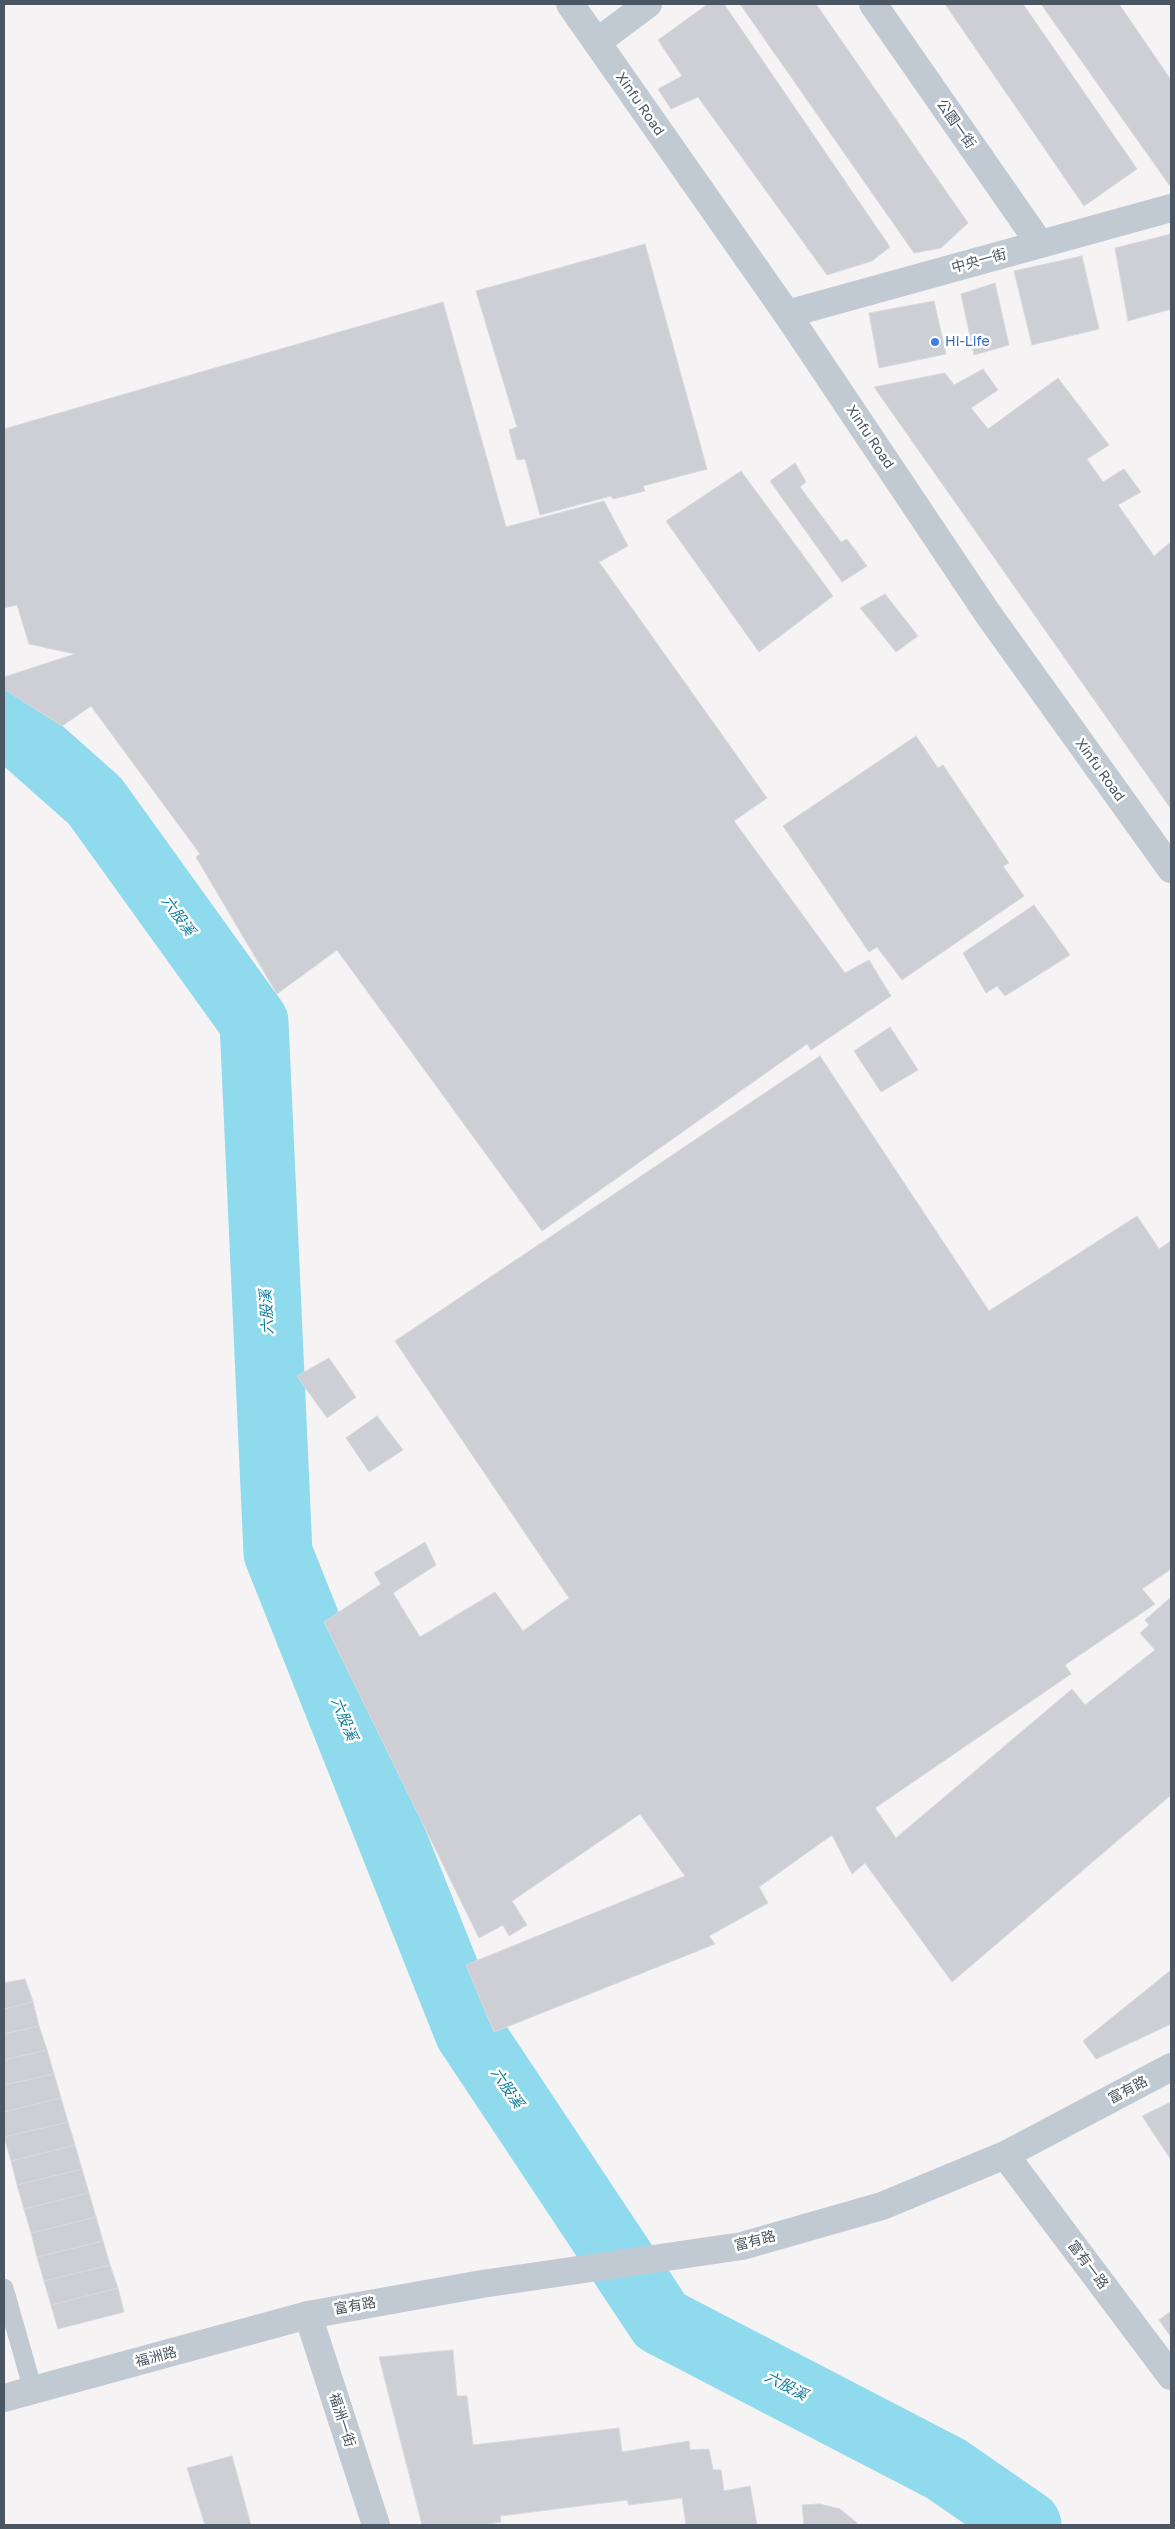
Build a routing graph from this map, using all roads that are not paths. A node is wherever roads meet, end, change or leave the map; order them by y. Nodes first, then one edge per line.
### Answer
1 (570, 4) edge
2 (648, 4) edge
3 (872, 4) edge
4 (597, 42) junction
5 (1171, 208) edge
6 (1040, 244) junction
7 (788, 314) junction
8 (1171, 869) edge
9 (1171, 2067) edge
10 (1005, 2154) junction
11 (4, 2288) edge
12 (308, 2315) junction
13 (1171, 2376) edge
14 (33, 2390) junction
15 (4, 2398) edge
16 (376, 2525) edge

1 - 4 street, Xinfu Road
2 - 4 street
3 - 6 street, 公園一街
4 - 7 street, Xinfu Road
5 - 6 street, 中央一街
6 - 7 street, 中央一街
7 - 8 street, Xinfu Road
9 - 10 street, 富有路
10 - 12 street, 富有路
10 - 13 street, 富有一路
11 - 14 lane
12 - 14 street, 福洲路
12 - 16 street, 福洲一街
14 - 15 street, 福洲路

